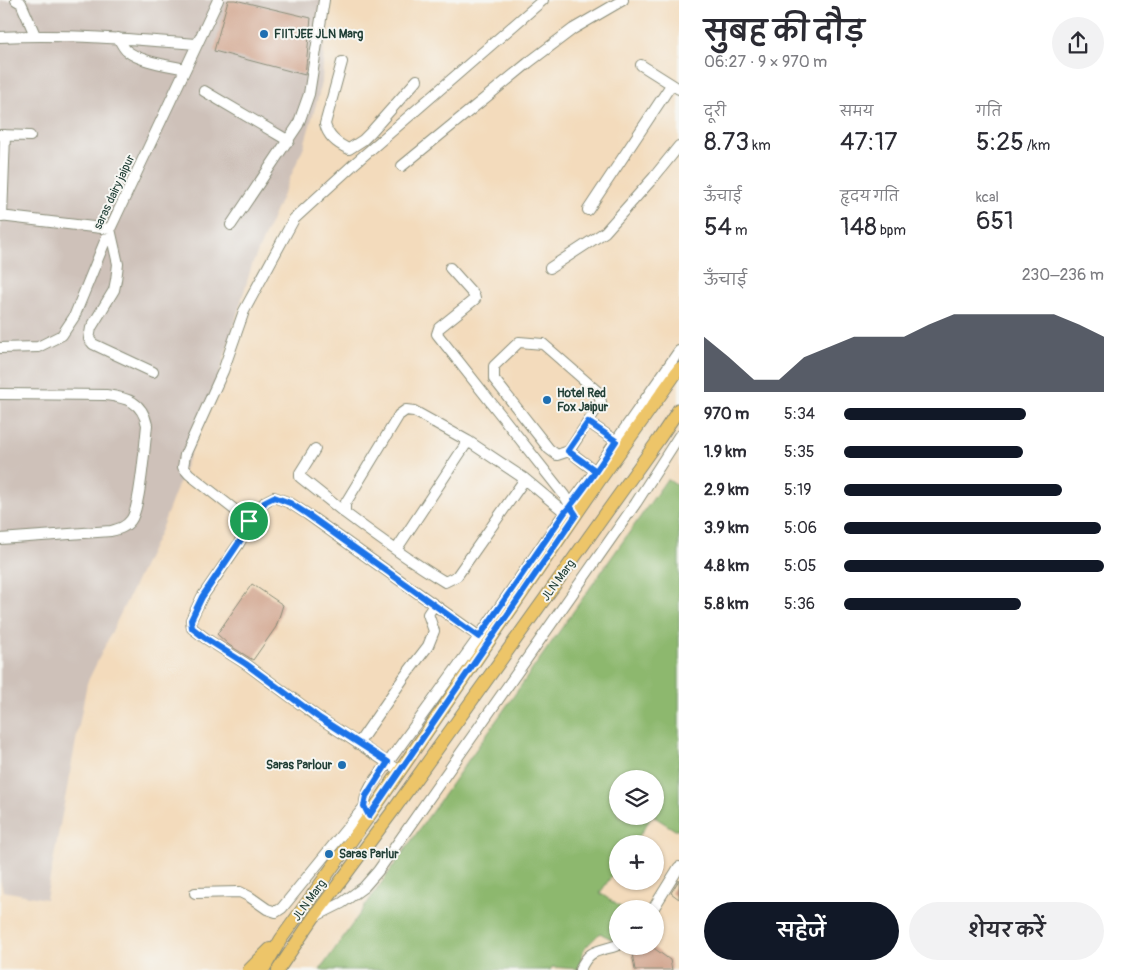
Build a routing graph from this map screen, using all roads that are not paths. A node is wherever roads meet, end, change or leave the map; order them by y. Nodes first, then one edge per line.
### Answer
1 (16, 0) edge
2 (218, 0) edge
3 (324, 0) edge
4 (543, 0) edge
5 (622, 0) edge
6 (35, 36) junction
7 (0, 37) edge
8 (118, 38) junction
9 (196, 44) junction
10 (342, 62) dead end
11 (641, 65) dead end
12 (185, 69) junction
13 (417, 80) dead end
14 (675, 87) edge
15 (204, 91) dead end
16 (391, 109) junction
17 (402, 122) junction
18 (2, 135) edge
19 (30, 136) dead end
20 (288, 141) junction
21 (679, 146) edge
22 (402, 166) dead end
23 (588, 210) dead end
24 (1, 216) edge
25 (232, 225) dead end
26 (110, 229) junction
27 (450, 268) dead end
28 (550, 268) dead end
29 (0, 348) edge
30 (679, 351) edge
31 (679, 369) edge
32 (153, 372) dead end
33 (658, 390) junction
34 (0, 394) edge
35 (679, 408) edge
36 (588, 422) junction
37 (679, 436) edge
38 (468, 441) junction
39 (616, 441) junction
40 (315, 449) dead end
41 (568, 451) junction
42 (596, 471) junction
43 (525, 479) junction
44 (345, 513) junction
45 (571, 513) junction
46 (249, 521) junction
47 (0, 539) edge
48 (396, 550) junction
49 (434, 605) junction
50 (483, 640) junction
51 (358, 744) junction
52 (388, 762) junction
53 (400, 771) junction
54 (367, 811) junction
55 (679, 867) edge
56 (195, 893) dead end
57 (659, 900) edge
58 (314, 917) junction
59 (281, 939) junction
60 (609, 947) edge
61 (290, 954) junction
62 (249, 970) edge
63 (263, 970) edge
64 (278, 970) edge
65 (286, 970) edge
66 (580, 970) edge

1 - 6 street
2 - 9 street, saras dairy jaipur
3 - 20 street
4 - 17 street
5 - 22 street
6 - 7 street
6 - 8 street
8 - 9 street
8 - 12 street
9 - 12 street, saras dairy jaipur
10 - 16 street
11 - 14 street
12 - 26 street, saras dairy jaipur
13 - 16 street
14 - 23 street
15 - 20 street
16 - 17 street
17 - 46 street
18 - 19 street
18 - 24 street
20 - 25 street
21 - 28 street
24 - 26 street
26 - 29 street, saras dairy jaipur
26 - 32 street
27 - 45 street
30 - 33 street
31 - 33 main road, JLN Marg
33 - 39 street
33 - 45 main road, JLN Marg
34 - 47 street
35 - 58 main road, JLN Marg
36 - 39 street
36 - 41 street
36 - 41 street
37 - 58 street
38 - 43 street
38 - 44 street
38 - 48 street
39 - 42 street
40 - 44 street
41 - 42 street
42 - 45 street
43 - 45 street
43 - 48 street
44 - 48 street
45 - 50 main road, JLN Marg
46 - 49 street
46 - 51 street
49 - 50 street
49 - 51 street
50 - 52 street
50 - 53 main road, JLN Marg
51 - 52 street
52 - 53 street
52 - 54 street
53 - 54 main road, JLN Marg
54 - 56 street
54 - 59 main road, JLN Marg
55 - 57 street
58 - 61 main road, JLN Marg
59 - 62 main road
59 - 63 main road
60 - 66 street
61 - 64 main road, JLN Marg
61 - 65 main road

